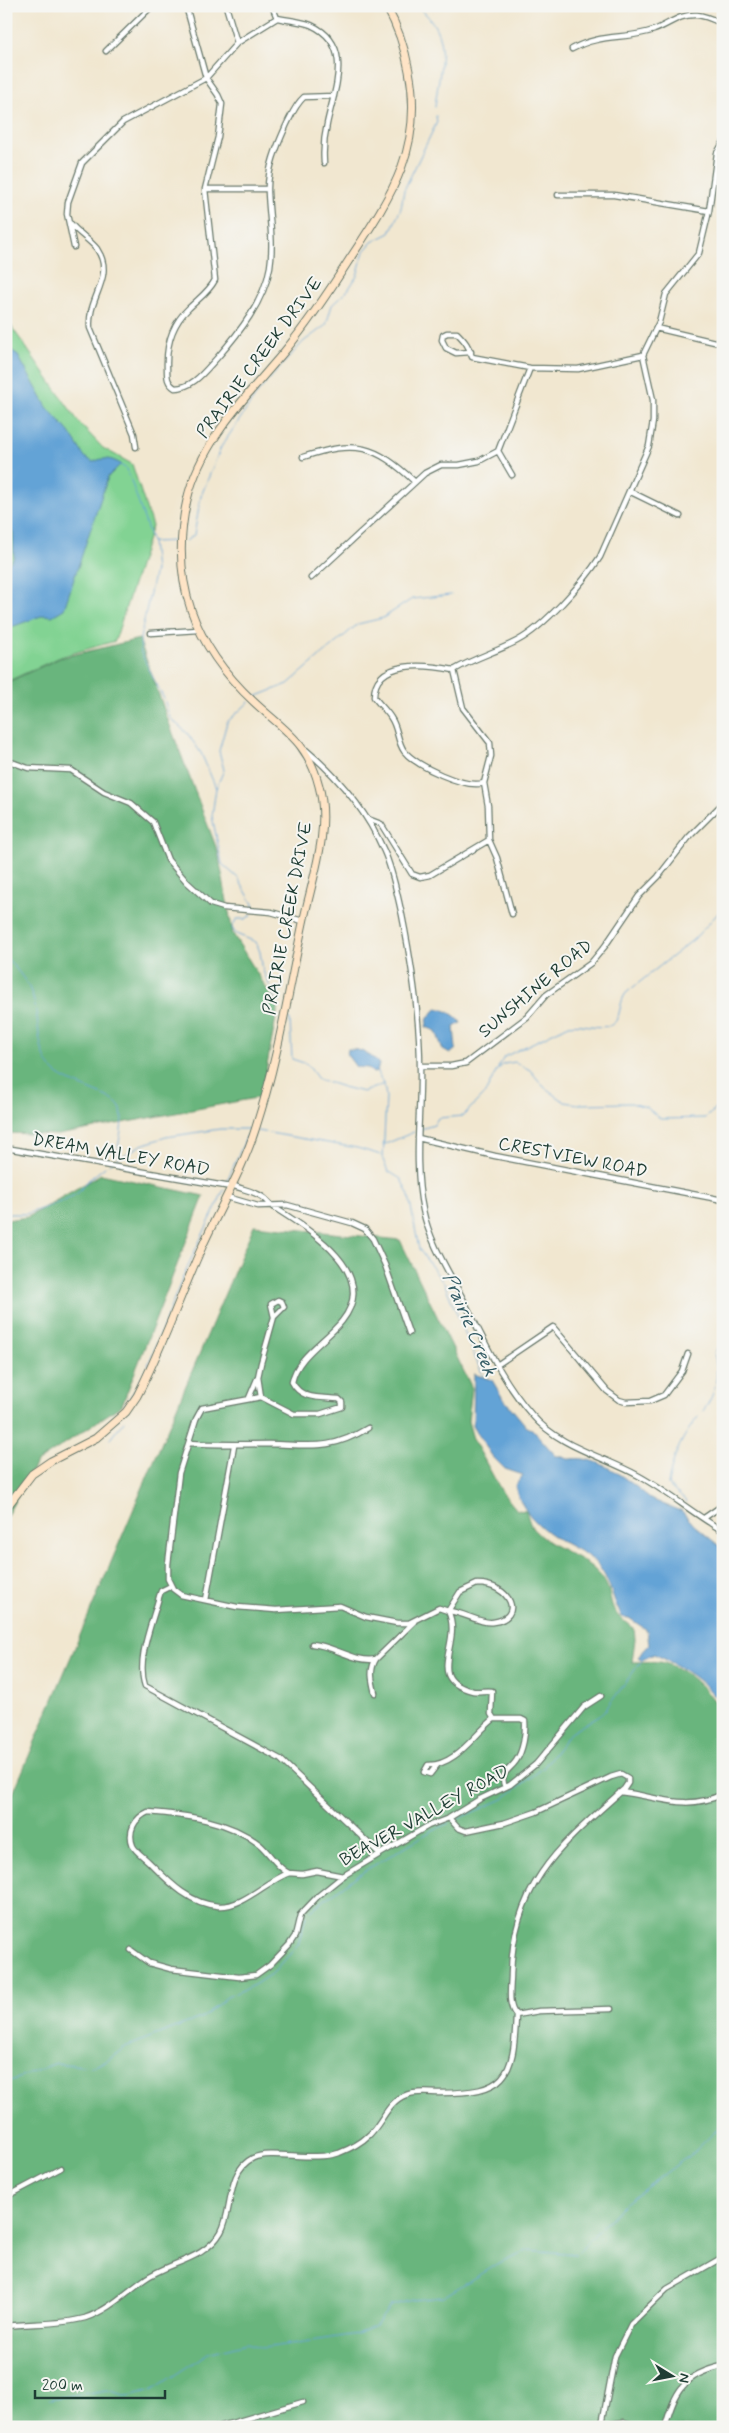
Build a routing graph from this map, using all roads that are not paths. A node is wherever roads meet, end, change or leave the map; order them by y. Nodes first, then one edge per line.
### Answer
1 (152, 6) edge
2 (186, 6) edge
3 (226, 6) edge
4 (272, 6) edge
5 (386, 6) edge
6 (277, 18) junction
7 (723, 24) edge
8 (237, 43) junction
9 (572, 49) dead end
10 (106, 51) dead end
11 (206, 78) junction
12 (334, 96) junction
13 (723, 144) edge
14 (324, 163) dead end
15 (205, 189) junction
16 (268, 190) junction
17 (558, 195) dead end
18 (708, 211) junction
19 (70, 223) junction
20 (74, 247) dead end
21 (656, 328) junction
22 (723, 344) edge
23 (471, 352) junction
24 (643, 355) junction
25 (530, 368) junction
26 (136, 448) dead end
27 (498, 451) junction
28 (303, 457) dead end
29 (512, 475) dead end
30 (415, 482) junction
31 (629, 492) junction
32 (680, 516) dead end
33 (311, 578) dead end
34 (198, 630) junction
35 (151, 633) dead end
36 (454, 670) junction
37 (305, 749) junction
38 (6, 760) edge
39 (484, 782) junction
40 (723, 803) edge
41 (368, 819) junction
42 (489, 840) junction
43 (512, 914) dead end
44 (303, 921) junction
45 (420, 1066) junction
46 (418, 1138) junction
47 (6, 1148) edge
48 (232, 1186) junction
49 (227, 1196) junction
50 (723, 1200) edge
51 (269, 1204) junction
52 (274, 1318) dead end
53 (409, 1333) dead end
54 (688, 1354) dead end
55 (497, 1365) junction
56 (258, 1377) junction
57 (261, 1397) junction
58 (249, 1398) junction
59 (368, 1428) dead end
60 (189, 1443) junction
61 (234, 1446) junction
62 (723, 1505) edge
63 (6, 1508) edge
64 (704, 1518) junction
65 (723, 1531) edge
66 (171, 1586) junction
67 (206, 1600) junction
68 (448, 1611) junction
69 (415, 1621) junction
70 (312, 1644) dead end
71 (376, 1659) junction
72 (376, 1693) dead end
73 (601, 1696) dead end
74 (494, 1719) junction
75 (437, 1765) dead end
76 (505, 1787) junction
77 (620, 1792) junction
78 (723, 1794) edge
79 (449, 1818) junction
80 (380, 1854) junction
81 (289, 1873) junction
82 (343, 1876) junction
83 (131, 1950) dead end
84 (611, 2009) dead end
85 (516, 2015) junction
86 (61, 2168) dead end
87 (6, 2197) edge
88 (723, 2257) edge
89 (6, 2326) edge
90 (723, 2366) edge
91 (302, 2402) dead end
92 (602, 2424) junction
93 (218, 2427) edge
94 (591, 2427) edge
95 (642, 2427) edge
96 (665, 2427) edge

1 - 10 street
2 - 11 street
3 - 8 street
4 - 6 street
5 - 34 main road, PRAIRIE CREEK DRIVE
6 - 8 street
6 - 12 street
7 - 9 street
8 - 11 street
11 - 15 street
11 - 19 street
12 - 14 street
12 - 16 street
13 - 18 street
15 - 16 street
15 - 16 street
17 - 18 street
18 - 21 street
19 - 20 street
19 - 26 street
21 - 22 street
21 - 24 street
23 - 23 street
23 - 25 street
24 - 25 street
24 - 31 street
25 - 27 street
27 - 29 street
27 - 30 street
28 - 30 street
30 - 33 street
31 - 32 street
31 - 36 street
34 - 35 street
34 - 37 main road, PRAIRIE CREEK DRIVE
36 - 39 street
36 - 39 street
37 - 41 street
37 - 44 main road, PRAIRIE CREEK DRIVE
38 - 44 street
39 - 42 street
40 - 45 street, SUNSHINE ROAD
41 - 42 street
41 - 45 street
42 - 43 street
44 - 48 main road, PRAIRIE CREEK DRIVE
45 - 46 street
46 - 50 street, CRESTVIEW ROAD
46 - 55 street
47 - 48 street, DREAM VALLEY ROAD
48 - 49 main road, PRAIRIE CREEK DRIVE
48 - 51 street, DREAM VALLEY ROAD
49 - 51 street
49 - 63 main road, PRAIRIE CREEK DRIVE
51 - 53 street
51 - 57 street, DREAM VALLEY ROAD
52 - 56 street
54 - 55 street
55 - 64 street
56 - 57 street
56 - 58 street
57 - 58 street
58 - 60 street
59 - 61 street
60 - 61 street
60 - 66 street
61 - 67 street
62 - 64 street
64 - 65 street
66 - 67 street
66 - 80 street
67 - 69 street
68 - 68 street
68 - 69 street
68 - 74 street
69 - 71 street
70 - 71 street
71 - 72 street
73 - 76 street, BEAVER VALLEY ROAD
74 - 75 street
74 - 76 street
76 - 79 street, BEAVER VALLEY ROAD
77 - 78 street
77 - 79 street
77 - 85 street
79 - 80 street, BEAVER VALLEY ROAD
80 - 82 street, BEAVER VALLEY ROAD
81 - 81 street
81 - 82 street
82 - 83 street, BEAVER VALLEY ROAD
84 - 85 street
85 - 89 street
86 - 87 street
88 - 92 street
90 - 96 street
91 - 93 street
92 - 94 street
92 - 95 street

